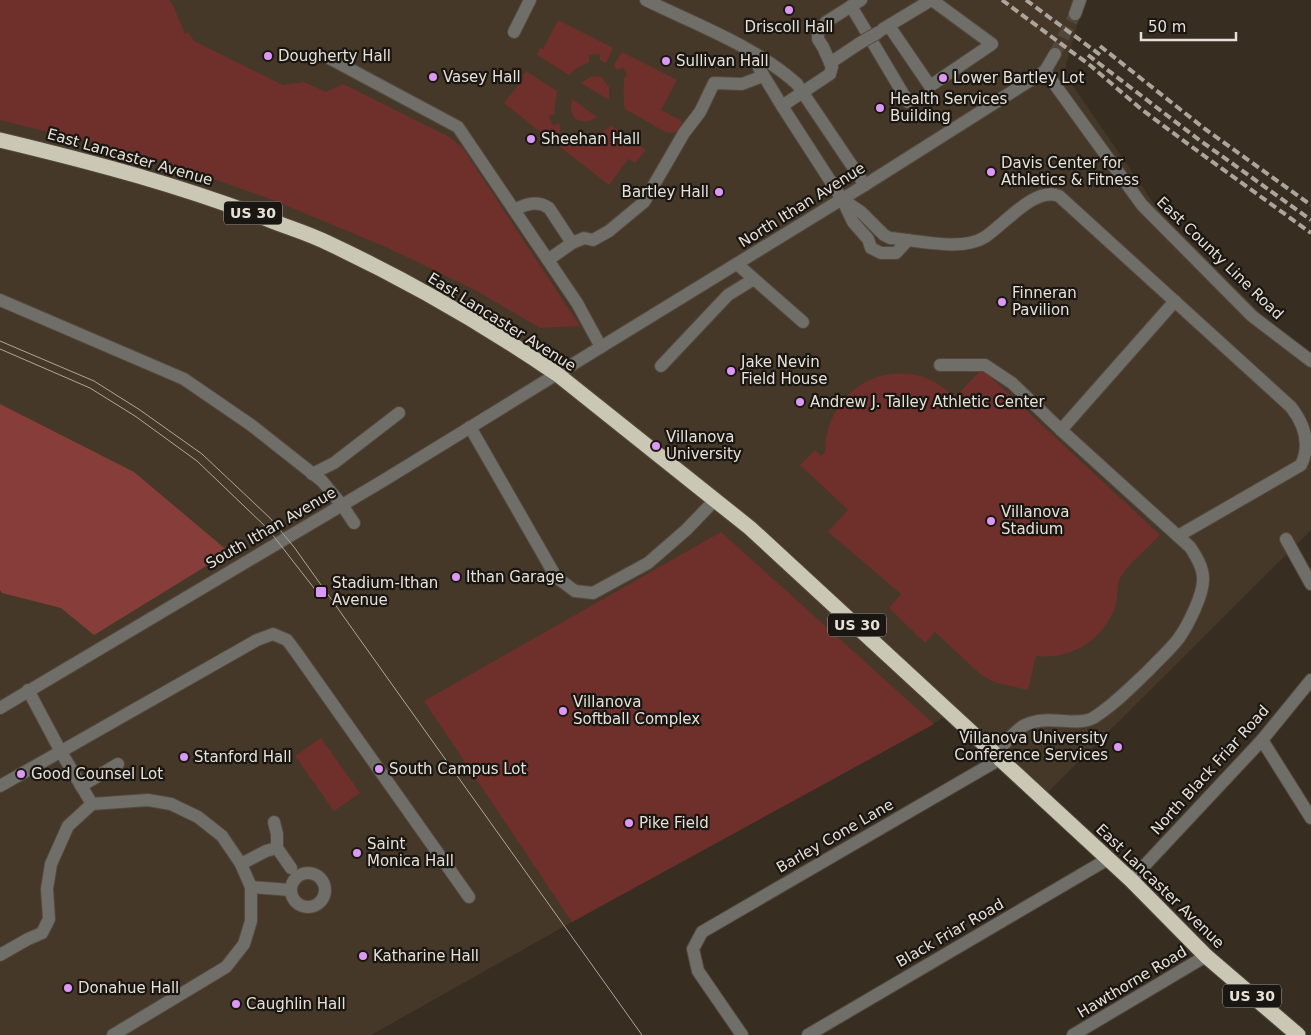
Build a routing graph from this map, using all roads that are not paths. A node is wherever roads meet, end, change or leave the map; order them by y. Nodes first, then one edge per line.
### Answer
1 (530, 0) edge
2 (646, 0) edge
3 (932, 0) edge
4 (1080, 0) edge
5 (856, 3) edge
6 (1076, 14) tunnel mouth
7 (884, 29) junction
8 (514, 32) dead end
9 (752, 52) junction
10 (1055, 54) tunnel mouth
11 (329, 58) dead end
12 (830, 63) junction
13 (1045, 71) junction
14 (762, 76) junction
15 (803, 93) junction
16 (908, 102) dead end
17 (782, 106) junction
18 (0, 140) edge
19 (865, 185) junction
20 (842, 200) junction
21 (514, 210) junction
22 (880, 231) junction
23 (868, 239) junction
24 (908, 240) junction
25 (572, 244) junction
26 (548, 260) junction
27 (737, 264) junction
28 (754, 278) junction
29 (0, 300) edge
30 (1175, 301) junction
31 (803, 322) dead end
32 (601, 347) junction
33 (1311, 361) edge
34 (940, 365) dead end
35 (661, 366) dead end
36 (557, 374) junction
37 (399, 414) dead end
38 (470, 427) junction
39 (1061, 430) junction
40 (312, 474) junction
41 (715, 500) junction
42 (342, 505) junction
43 (354, 523) dead end
44 (1178, 536) junction
45 (1286, 539) dead end
46 (1311, 584) edge
47 (1311, 680) edge
48 (28, 690) junction
49 (0, 708) edge
50 (1262, 740) junction
51 (61, 752) junction
52 (998, 756) junction
53 (118, 764) dead end
54 (0, 786) edge
55 (81, 786) junction
56 (92, 804) junction
57 (1311, 818) edge
58 (274, 822) dead end
59 (277, 848) junction
60 (1108, 859) junction
61 (241, 864) junction
62 (291, 868) dead end
63 (1131, 880) junction
64 (251, 887) junction
65 (291, 890) dead end
66 (469, 897) dead end
67 (0, 955) edge
68 (1206, 956) junction
69 (113, 1035) edge
70 (742, 1035) edge
71 (808, 1035) edge
72 (1073, 1035) edge
73 (1298, 1035) edge

1 - 8 street
2 - 9 street
3 - 7 street
3 - 7 street
4 - 6 street
5 - 12 street
5 - 16 street
7 - 12 street, bridge
9 - 14 street
9 - 15 street
10 - 13 street, North Ithan Avenue
11 - 21 street
12 - 15 street
13 - 19 street, North Ithan Avenue
13 - 33 street, East County Line Road
14 - 17 street
14 - 25 street
15 - 17 street
15 - 19 street
17 - 20 street
18 - 36 highway, East Lancaster Avenue / US 30
19 - 20 street, North Ithan Avenue
20 - 22 street
20 - 23 street
20 - 27 street, North Ithan Avenue
21 - 25 street
21 - 26 street
22 - 23 street
22 - 24 street
23 - 24 street
24 - 30 street
25 - 26 street
26 - 32 street
27 - 28 street
27 - 32 street, North Ithan Avenue
28 - 31 street
28 - 35 street
29 - 40 street
30 - 39 street
30 - 44 street
32 - 36 street, North Ithan Avenue
34 - 39 street, Barley Cone Lane
36 - 38 street, South Ithan Avenue
36 - 41 highway, East Lancaster Avenue / US 30
37 - 40 street
38 - 41 street
38 - 42 street, South Ithan Avenue
39 - 44 street, Barley Cone Lane
40 - 42 street
41 - 52 highway, East Lancaster Avenue / US 30
42 - 43 street
42 - 48 street, South Ithan Avenue
44 - 52 street, Barley Cone Lane
45 - 46 street
47 - 50 street, North Black Friar Road
48 - 49 street, South Ithan Avenue
48 - 51 street
50 - 57 street
50 - 63 street, North Black Friar Road
51 - 54 street
51 - 55 street
51 - 66 street
52 - 60 highway, East Lancaster Avenue / US 30
52 - 70 street, Barley Cone Lane
53 - 55 street
55 - 56 street
56 - 61 street
56 - 67 street
58 - 59 street
59 - 61 street
59 - 62 street
60 - 63 highway, East Lancaster Avenue / US 30
60 - 71 street, Black Friar Road
61 - 64 street
63 - 68 highway, East Lancaster Avenue / US 30
64 - 65 street
64 - 69 street
68 - 72 street, Hawthorne Road
68 - 73 highway, East Lancaster Avenue / US 30

